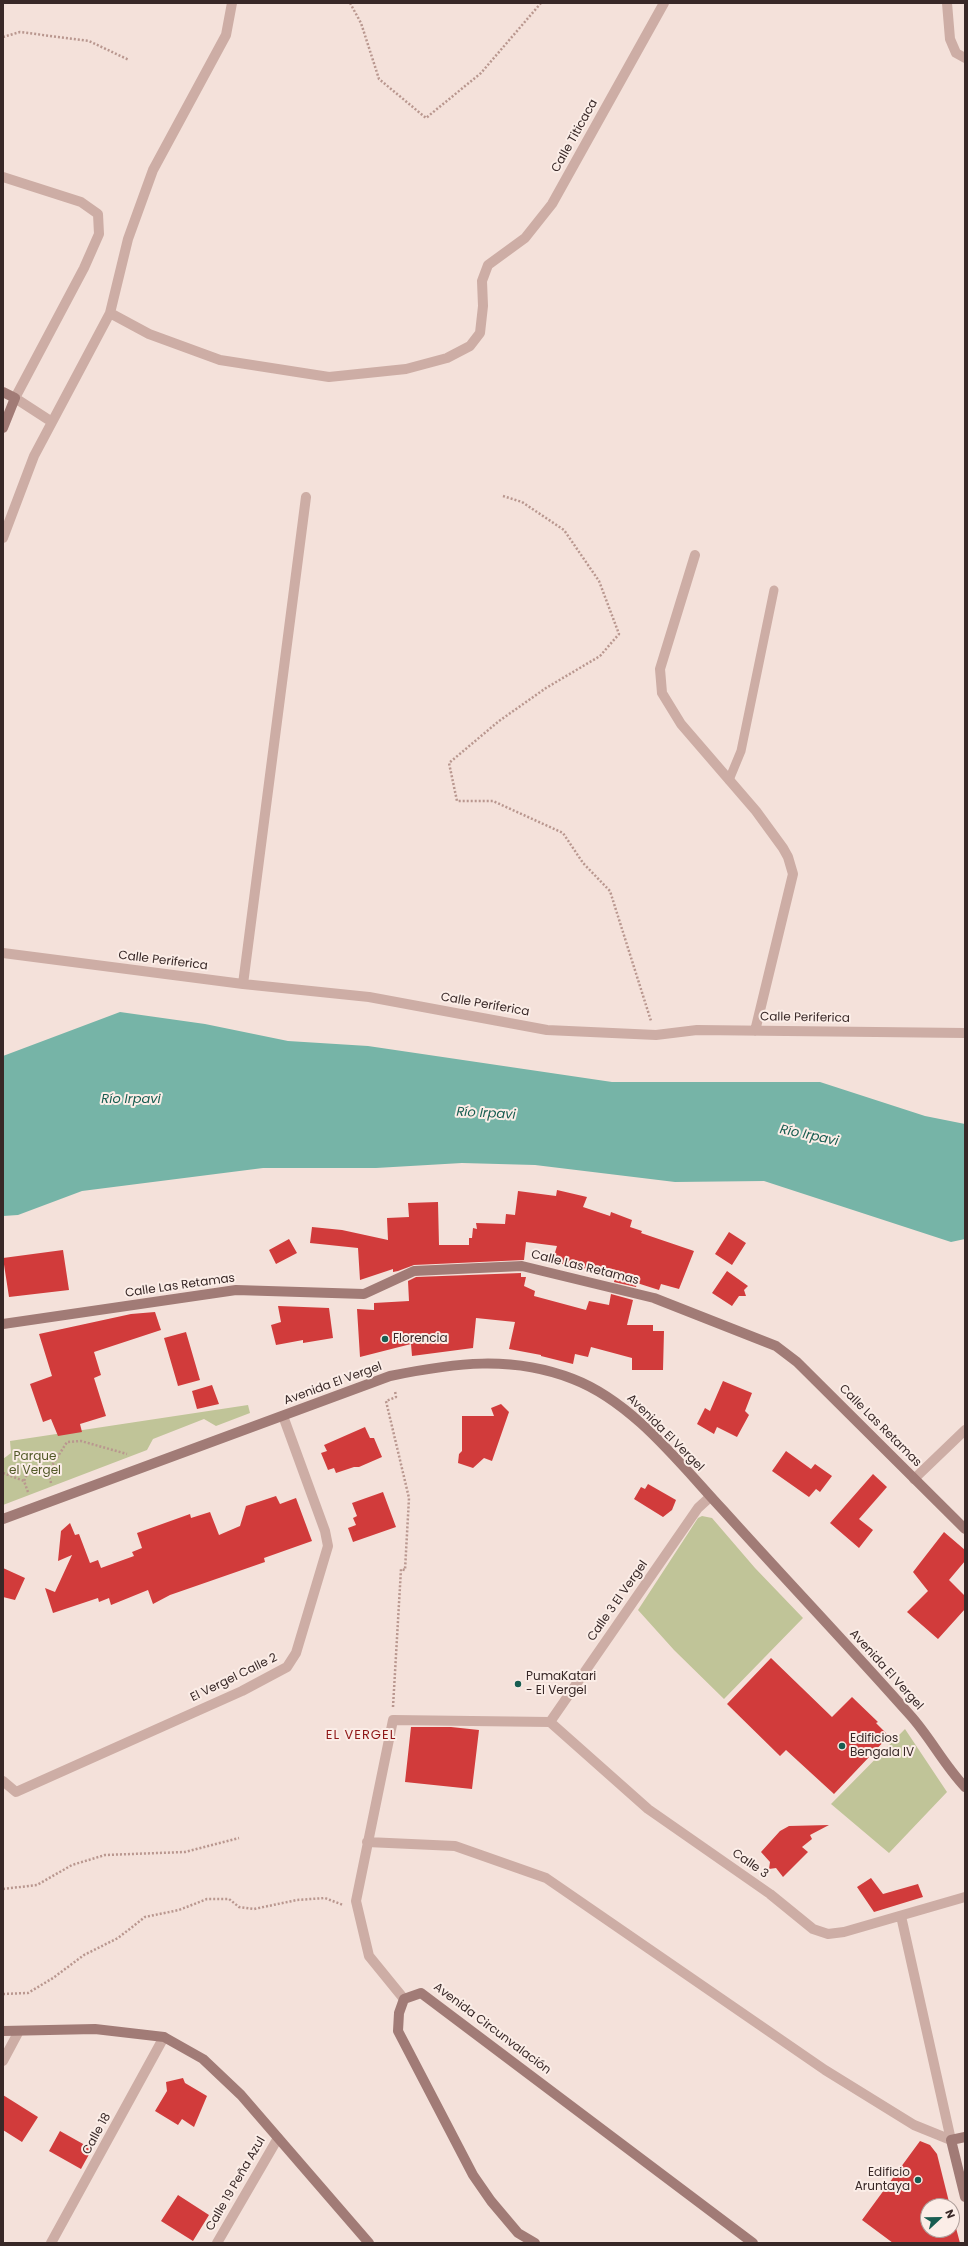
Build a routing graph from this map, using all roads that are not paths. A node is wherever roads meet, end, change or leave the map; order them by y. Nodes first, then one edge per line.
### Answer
1 (232, 3) edge
2 (664, 3) edge
3 (947, 3) edge
4 (965, 58) edge
5 (3, 178) edge
6 (110, 313) junction
7 (3, 392) edge
8 (15, 398) junction
9 (52, 422) junction
10 (3, 428) edge
11 (306, 497) dead end
12 (3, 538) edge
13 (695, 555) dead end
14 (774, 590) dead end
15 (729, 780) junction
16 (3, 953) edge
17 (243, 984) junction
18 (755, 1031) junction
19 (965, 1032) edge
20 (3, 1324) edge
21 (283, 1416) junction
22 (965, 1430) edge
23 (914, 1479) junction
24 (710, 1497) junction
25 (3, 1519) edge
26 (965, 1529) edge
27 (550, 1722) junction
28 (3, 1781) edge
29 (965, 1787) edge
30 (367, 1842) junction
31 (965, 1896) edge
32 (901, 1916) junction
33 (404, 1999) junction
34 (3, 2031) edge
35 (19, 2031) junction
36 (164, 2037) junction
37 (3, 2061) edge
38 (965, 2137) edge
39 (278, 2138) junction
40 (951, 2140) junction
41 (965, 2197) edge
42 (52, 2243) edge
43 (217, 2243) edge
44 (369, 2243) edge
45 (535, 2243) edge
46 (753, 2243) edge

1 - 6 street
2 - 6 street, Calle Titicaca
3 - 4 street
5 - 8 street
6 - 9 street
7 - 8 street
8 - 9 street
8 - 10 street
9 - 12 street
11 - 17 street
13 - 15 street
14 - 15 lane
15 - 18 street
16 - 17 street, Calle Periferica
17 - 18 street, Calle Periferica
18 - 19 street, Calle Periferica
20 - 23 street, Calle Las Retamas
21 - 24 street, Avenida El Vergel
21 - 25 street, Avenida El Vergel
21 - 28 street, El Vergel Calle 2
22 - 23 street
23 - 26 street, Calle Las Retamas
24 - 27 street, Calle 3 El Vergel
24 - 29 street, Avenida El Vergel
27 - 30 street
27 - 32 street, Calle 3
30 - 33 street
30 - 40 street
31 - 32 street, Calle 3
32 - 40 street
33 - 45 street
33 - 46 street, Avenida Circunvalación
34 - 35 street
35 - 36 street
35 - 37 street
36 - 39 street
36 - 42 street, Calle 18
38 - 40 street
39 - 43 street, Calle 19 Peña Azul
39 - 44 street
40 - 41 street

